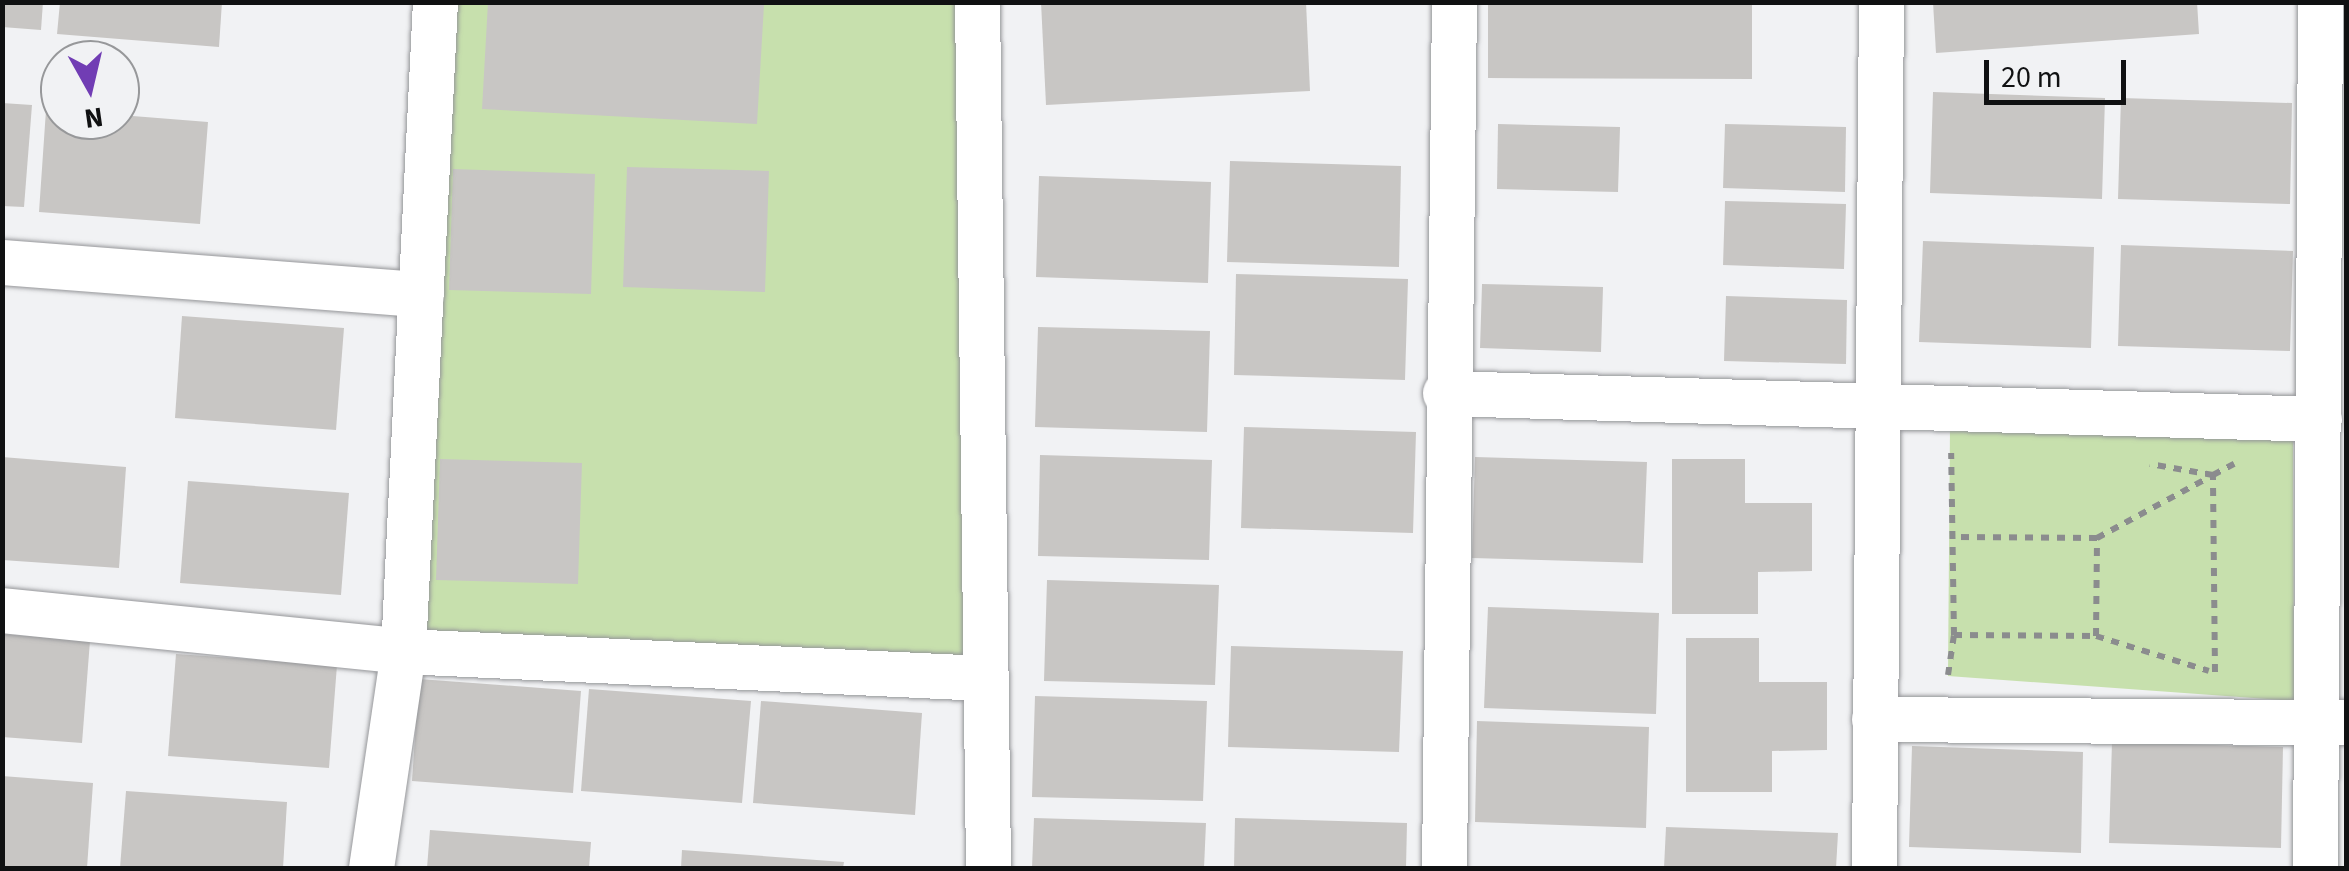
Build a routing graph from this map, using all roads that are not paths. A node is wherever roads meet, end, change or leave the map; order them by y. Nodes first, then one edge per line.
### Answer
1 (435, 2) edge
2 (977, 2) edge
3 (1454, 2) edge
4 (1881, 2) edge
5 (2320, 2) edge
6 (2, 262) edge
7 (421, 294) junction
8 (1445, 393) junction
9 (1877, 410) junction
10 (2319, 418) junction
11 (2, 610) edge
12 (403, 651) junction
13 (984, 678) junction
14 (1874, 719) junction
15 (2333, 722) edge
16 (372, 868) edge
17 (988, 868) edge
18 (1444, 868) edge
19 (1874, 868) edge
20 (2315, 868) edge

1 - 7 street
2 - 13 street
3 - 8 street
4 - 9 street
5 - 10 street
6 - 7 street
7 - 12 street
8 - 9 street
8 - 18 street
9 - 10 street
9 - 14 street
10 - 15 street
11 - 12 street
12 - 13 street
12 - 16 street
13 - 17 street
14 - 15 street
14 - 19 street
15 - 20 street

